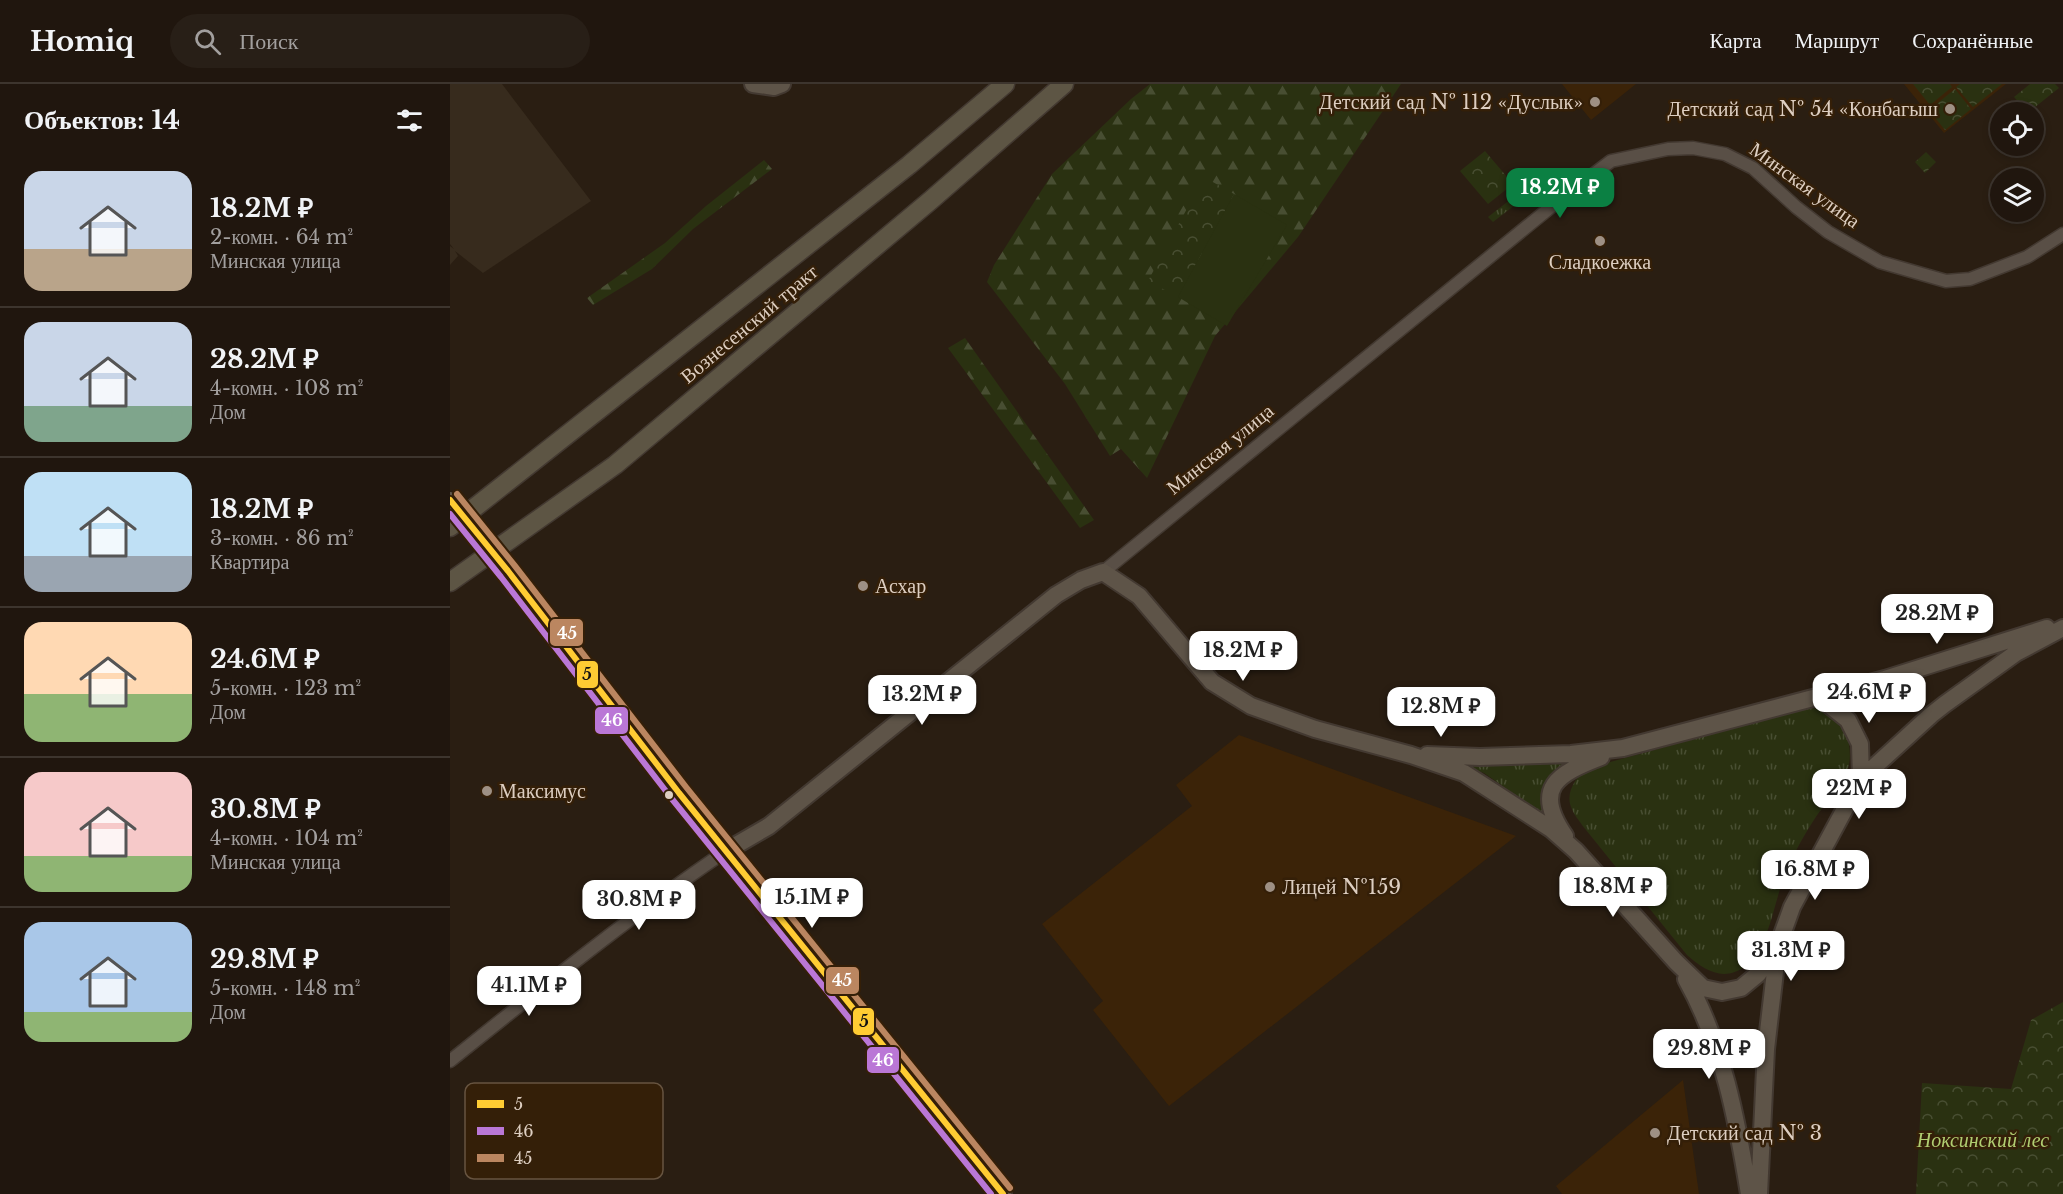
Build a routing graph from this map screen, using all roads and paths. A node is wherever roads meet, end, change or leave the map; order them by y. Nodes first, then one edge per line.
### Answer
1 (753, 84) edge
2 (782, 84) edge
3 (1005, 84) edge
4 (1064, 84) edge
5 (2063, 234) edge
6 (450, 500) edge
7 (450, 527) edge
8 (1103, 572) junction
9 (450, 582) edge
10 (2063, 624) edge
11 (2063, 628) edge
12 (1819, 697) junction
13 (1623, 748) junction
14 (1412, 755) junction
15 (1861, 779) junction
16 (726, 851) junction
17 (1576, 851) junction
18 (1778, 946) junction
19 (1676, 962) junction
20 (450, 1062) edge
21 (1003, 1194) edge
22 (1749, 1194) edge
23 (1759, 1194) edge

1 - 2 street
3 - 7 main road, Вознесенский тракт
4 - 9 main road, Вознесенский тракт
5 - 8 street, Минская улица
6 - 16 street, bridge
8 - 14 street
8 - 16 street, Минская улица
10 - 12 street
11 - 15 street
12 - 13 street
12 - 15 street
13 - 14 street
13 - 17 street
14 - 17 street
15 - 18 street
16 - 20 street, Минская улица
16 - 21 street
17 - 19 street
18 - 19 street
18 - 23 street
19 - 22 street

